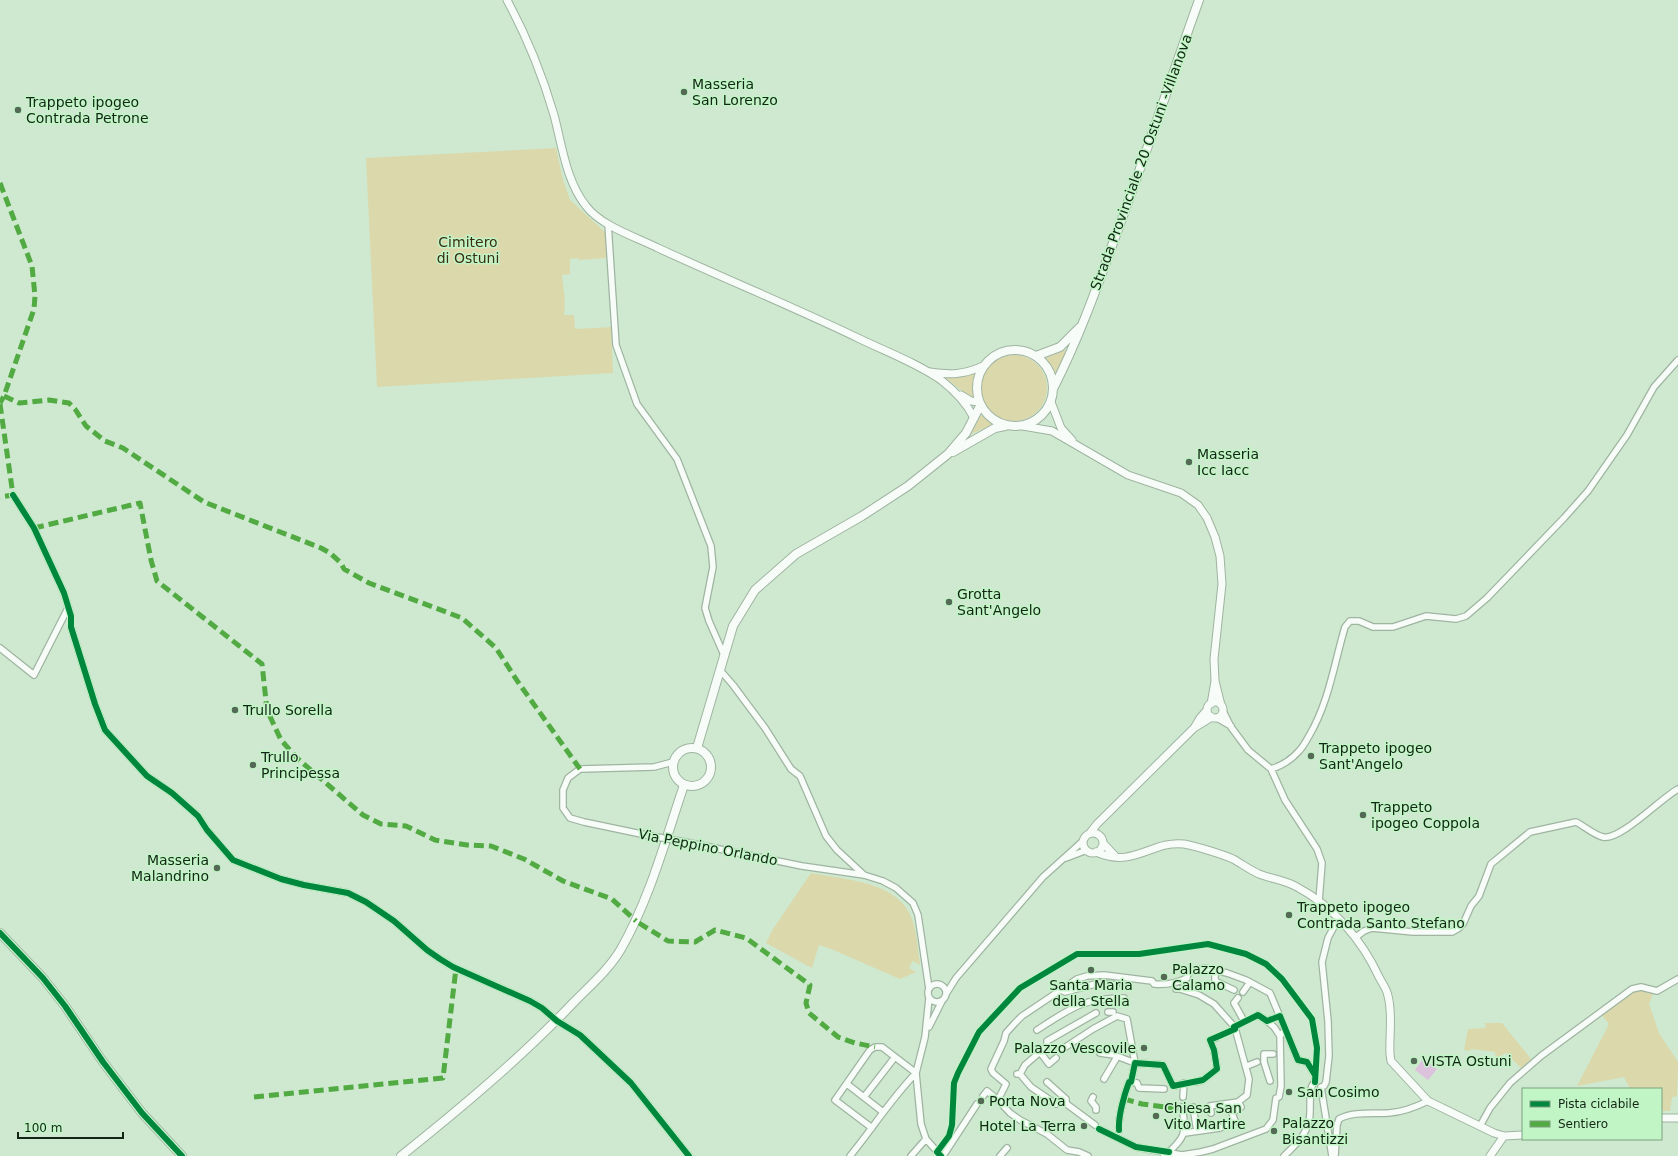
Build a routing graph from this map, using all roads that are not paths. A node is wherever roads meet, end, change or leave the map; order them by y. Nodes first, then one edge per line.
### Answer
1 (507, 0) edge
2 (1199, 0) edge
3 (608, 224) junction
4 (1083, 324) junction
5 (1036, 356) junction
6 (1678, 360) edge
7 (983, 366) junction
8 (928, 372) junction
9 (1053, 389) junction
10 (957, 393) junction
11 (1050, 402) junction
12 (980, 404) junction
13 (974, 418) junction
14 (1005, 426) junction
15 (1023, 426) junction
16 (1078, 446) junction
17 (948, 454) junction
18 (13, 494) dead end
19 (68, 608) junction
20 (0, 648) edge
21 (724, 655) junction
22 (720, 670) junction
23 (1215, 681) junction
24 (1209, 707) junction
25 (1222, 708) junction
26 (1214, 717) junction
27 (1231, 727) junction
28 (1194, 728) junction
29 (697, 748) junction
30 (673, 762) junction
31 (1271, 770) junction
32 (684, 785) junction
33 (1678, 789) edge
34 (1104, 819) junction
35 (1090, 833) junction
36 (1100, 836) junction
37 (1084, 840) junction
38 (1102, 844) junction
39 (1087, 850) junction
40 (1096, 852) junction
41 (1116, 857) junction
42 (1061, 860) junction
43 (864, 875) junction
44 (1319, 901) junction
45 (1338, 919) junction
46 (0, 933) edge
47 (1356, 937) junction
48 (1215, 970) junction
49 (956, 978) junction
50 (928, 979) junction
51 (1678, 979) edge
52 (1250, 982) junction
53 (934, 985) junction
54 (941, 985) junction
55 (1116, 985) dead end
56 (929, 989) junction
57 (1176, 989) dead end
58 (1061, 990) junction
59 (1234, 990) dead end
60 (1243, 992) dead end
61 (946, 994) junction
62 (929, 998) junction
63 (1124, 998) dead end
64 (1238, 998) dead end
65 (942, 1001) junction
66 (1096, 1013) dead end
67 (1257, 1016) dead end
68 (1280, 1016) junction
69 (557, 1020) junction
70 (1267, 1021) junction
71 (1234, 1027) junction
72 (1038, 1030) dead end
73 (1285, 1030) junction
74 (1280, 1036) junction
75 (925, 1037) junction
76 (1216, 1038) dead end
77 (1061, 1050) dead end
78 (1040, 1052) junction
79 (1100, 1053) dead end
80 (1273, 1054) dead end
81 (895, 1057) junction
82 (1117, 1057) junction
83 (1056, 1058) dead end
84 (1135, 1062) junction
85 (1257, 1062) dead end
86 (1246, 1066) junction
87 (916, 1073) junction
88 (1104, 1079) dead end
89 (1270, 1081) dead end
90 (1046, 1082) dead end
91 (1131, 1082) junction
92 (1195, 1082) dead end
93 (1315, 1082) junction
94 (846, 1084) junction
95 (1321, 1087) junction
96 (1164, 1089) dead end
97 (983, 1096) dead end
98 (864, 1097) junction
99 (1093, 1097) dead end
100 (1183, 1097) dead end
101 (998, 1100) junction
102 (1428, 1101) junction
103 (1238, 1102) junction
104 (977, 1104) dead end
105 (1056, 1104) dead end
106 (1182, 1107) dead end
107 (1193, 1107) dead end
108 (1096, 1110) dead end
109 (883, 1112) junction
110 (1211, 1113) dead end
111 (1662, 1118) edge
112 (1678, 1118) edge
113 (1480, 1126) junction
114 (872, 1128) junction
115 (1119, 1130) dead end
116 (1197, 1131) junction
117 (1185, 1133) junction
118 (1522, 1135) edge
119 (1504, 1136) junction
120 (926, 1138) junction
121 (1007, 1148) dead end
122 (1166, 1154) edge
123 (182, 1156) edge
124 (401, 1156) edge
125 (689, 1156) edge
126 (850, 1156) edge
127 (911, 1156) edge
128 (942, 1156) edge
129 (1000, 1156) edge
130 (1088, 1156) edge
131 (1284, 1156) edge
132 (1332, 1156) edge
133 (1335, 1156) edge
134 (1490, 1156) edge

1 - 3 street
2 - 4 main road, Strada Provinciale 20 Ostuni -Villanova
3 - 8 street
3 - 21 street
4 - 5 main road
4 - 9 main road, Strada Provinciale 20 Ostuni -Villanova
5 - 7 main road
5 - 9 main road
6 - 31 street
7 - 8 street
7 - 12 main road
8 - 10 street
9 - 11 main road
10 - 12 street
10 - 13 street
11 - 15 main road
11 - 16 street
12 - 13 main road
12 - 14 main road
13 - 17 main road
14 - 15 main road
14 - 17 main road
15 - 16 street
16 - 23 street
17 - 21 main road
18 - 19 street
19 - 20 street
19 - 69 street
21 - 22 main road
22 - 29 main road
22 - 43 street
23 - 24 street
23 - 25 street
24 - 25 street
24 - 26 street
24 - 28 street
25 - 26 street
25 - 27 street
26 - 27 street
26 - 28 street
27 - 31 street
28 - 34 street
29 - 30 main road
29 - 32 main road
30 - 32 main road
30 - 43 street, Via Peppino Orlando, bridge
31 - 44 street
32 - 69 main road
33 - 47 street
34 - 35 street
34 - 36 street
35 - 36 street
35 - 37 street
36 - 38 street
37 - 39 street
37 - 42 street
38 - 40 street
38 - 41 street
39 - 40 street
39 - 42 street
40 - 41 street
41 - 44 street
42 - 49 street
43 - 50 street, Via Peppino Orlando
44 - 45 street
45 - 47 street
45 - 95 street
46 - 123 main road
47 - 102 street
48 - 52 street
48 - 58 street
48 - 59 street
49 - 54 street
49 - 61 street
50 - 53 street
50 - 56 street, Via Peppino Orlando
51 - 113 street
52 - 60 street
52 - 68 street
53 - 54 street
53 - 56 street
54 - 61 street
55 - 58 street
56 - 62 street
57 - 71 street
58 - 101 street
61 - 65 street
62 - 65 street
62 - 75 street
63 - 72 street
64 - 71 street
65 - 75 street
66 - 78 street
67 - 70 street
68 - 70 street
68 - 73 street
69 - 124 main road
69 - 125 street
70 - 74 street
71 - 86 street
73 - 74 street
73 - 93 street
74 - 122 street
75 - 87 street
76 - 92 street
77 - 84 street
78 - 83 street
78 - 105 street
79 - 82 street
80 - 89 street
81 - 87 street
81 - 94 street
81 - 98 street
82 - 84 street
82 - 88 street
84 - 91 street
84 - 100 street
85 - 86 street
86 - 103 street
87 - 109 street
87 - 120 street
90 - 122 street
91 - 96 street
91 - 115 street
93 - 95 street
93 - 131 street
94 - 98 street
94 - 114 street
95 - 132 street
97 - 101 street
98 - 109 street
99 - 108 street
101 - 130 street
102 - 113 street
102 - 133 street
103 - 110 street
103 - 116 street
104 - 128 street
106 - 117 street
107 - 116 street
109 - 114 street
111 - 112 street
113 - 119 street
114 - 126 street
116 - 117 street
117 - 122 street
118 - 119 street
119 - 134 street
120 - 127 street
120 - 128 street
121 - 129 street

